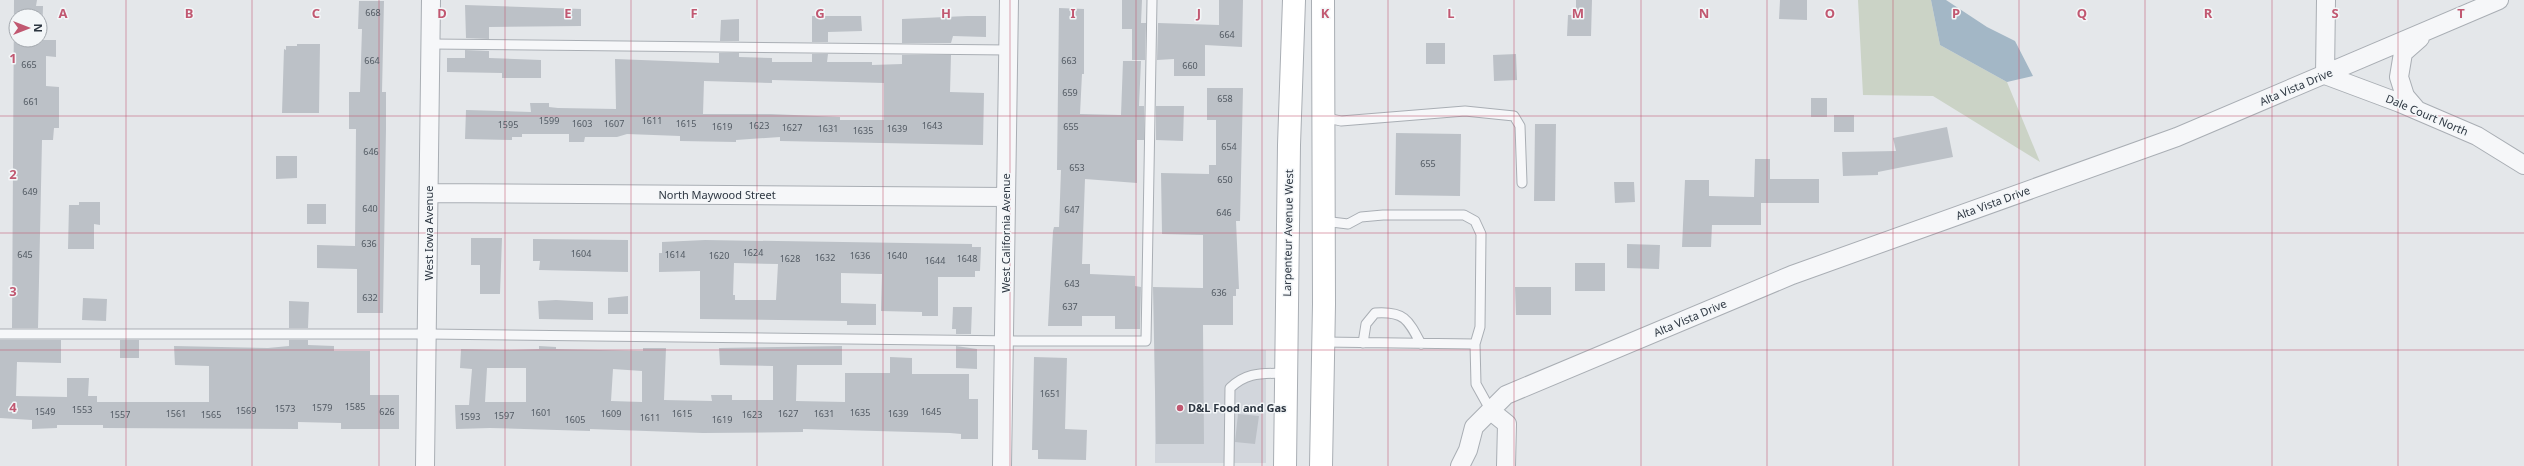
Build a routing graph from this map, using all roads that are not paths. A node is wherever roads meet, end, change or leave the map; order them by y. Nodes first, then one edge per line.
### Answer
1 (431, 0) edge
2 (1009, 0) edge
3 (1152, 0) edge
4 (1294, 0) edge
5 (1323, 0) edge
6 (2326, 0) edge
7 (2499, 0) edge
8 (2428, 31) junction
9 (431, 44) junction
10 (1008, 50) junction
11 (2325, 75) junction
12 (2417, 110) junction
13 (1323, 117) junction
14 (2524, 165) edge
15 (1522, 183) dead end
16 (429, 193) junction
17 (1006, 197) junction
18 (1323, 221) junction
19 (0, 334) edge
20 (428, 334) junction
21 (1005, 340) junction
22 (1323, 342) junction
23 (1363, 343) junction
24 (1421, 344) junction
25 (1475, 344) junction
26 (1286, 374) junction
27 (1491, 411) junction
28 (425, 466) edge
29 (1002, 466) edge
30 (1229, 466) edge
31 (1285, 466) edge
32 (1321, 466) edge
33 (1460, 466) edge
34 (1506, 466) edge

1 - 9 street, West Iowa Avenue
2 - 10 street, West California Avenue
3 - 21 lane
4 - 26 main road, Larpenteur Avenue West
5 - 13 main road
6 - 11 street
7 - 8 street, Alta Vista Drive
8 - 11 street, Alta Vista Drive
8 - 12 street
9 - 10 lane
9 - 16 street, West Iowa Avenue
10 - 17 street, West California Avenue
11 - 12 street, Dale Court North
11 - 27 street, Alta Vista Drive
12 - 14 street, Dale Court North
13 - 15 lane
13 - 18 main road
16 - 17 street, North Maywood Street
16 - 20 street, West Iowa Avenue
17 - 21 street, West California Avenue
18 - 22 main road
18 - 25 lane
19 - 20 lane
20 - 21 lane
20 - 28 street, West Iowa Avenue
21 - 29 street, West California Avenue
22 - 23 lane
22 - 32 main road
23 - 24 lane
23 - 24 lane
24 - 25 lane
25 - 27 lane
26 - 30 lane
26 - 31 main road, Larpenteur Avenue West
27 - 33 street, Alta Vista Drive
27 - 34 street

